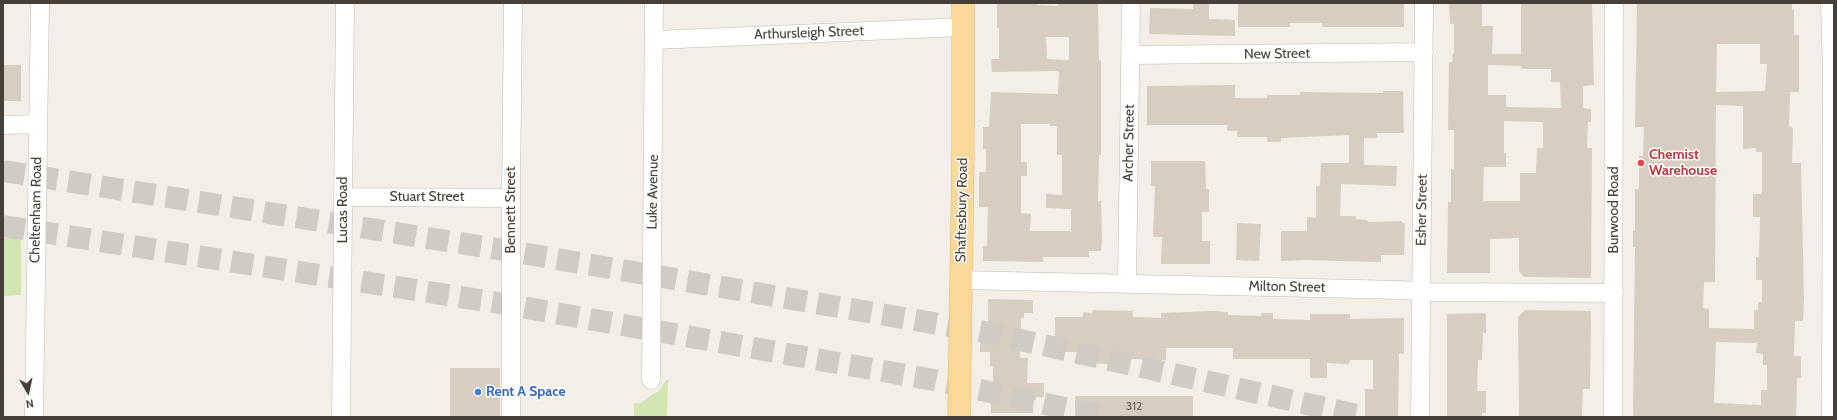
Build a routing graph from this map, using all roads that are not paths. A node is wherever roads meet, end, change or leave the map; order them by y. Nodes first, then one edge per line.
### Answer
1 (40, 3) edge
2 (345, 3) edge
3 (514, 3) edge
4 (654, 3) edge
5 (963, 3) edge
6 (1131, 3) edge
7 (1424, 3) edge
8 (1614, 3) edge
9 (1830, 3) edge
10 (963, 27) junction
11 (655, 40) junction
12 (1424, 52) junction
13 (1130, 55) junction
14 (38, 124) junction
15 (3, 125) edge
16 (343, 198) junction
17 (511, 198) junction
18 (961, 280) junction
19 (1127, 283) junction
20 (1421, 291) junction
21 (1614, 293) junction
22 (651, 380) dead end
23 (34, 417) edge
24 (341, 417) edge
25 (511, 417) edge
26 (959, 417) edge
27 (1420, 417) edge
28 (1613, 417) edge
29 (1831, 417) edge

1 - 14 street, Cheltenham Road
2 - 16 street, Lucas Road
3 - 17 street, Bennett Street
4 - 11 street, Luke Avenue
5 - 10 main road, Shaftesbury Road
6 - 13 street, Archer Street
7 - 12 street, Esher Street
8 - 21 street, Burwood Road
9 - 29 street
10 - 11 street, Arthursleigh Street
10 - 18 main road, Shaftesbury Road
11 - 22 street, Luke Avenue
12 - 13 street, New Street
12 - 20 street, Esher Street
13 - 19 street, Archer Street
14 - 15 street
14 - 23 street, Cheltenham Road
16 - 17 street, Stuart Street
16 - 24 street, Lucas Road
17 - 25 street, Bennett Street
18 - 19 street, Milton Street
18 - 26 main road, Shaftesbury Road
19 - 20 street, Milton Street
20 - 21 street, Milton Street
20 - 27 street, Esher Street
21 - 28 street, Burwood Road

